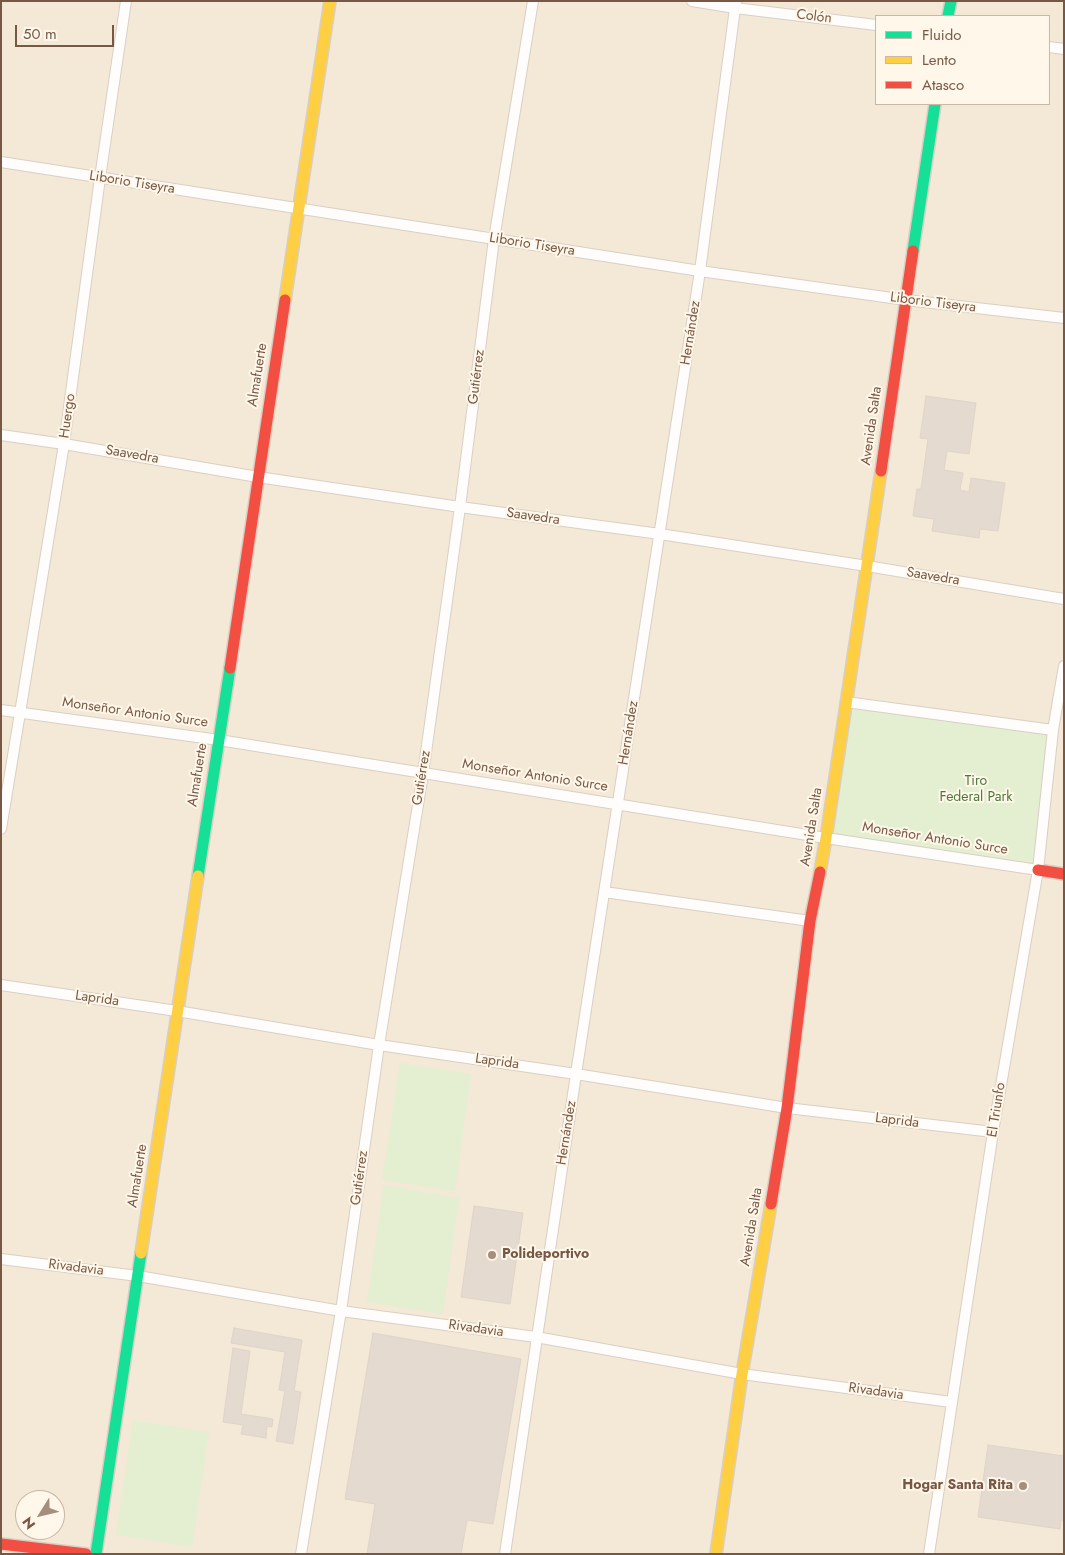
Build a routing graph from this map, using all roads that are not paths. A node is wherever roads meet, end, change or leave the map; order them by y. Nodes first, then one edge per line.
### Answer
1 (126, 1) edge
2 (330, 1) edge
3 (533, 1) edge
4 (692, 1) edge
5 (950, 1) edge
6 (735, 5) edge
7 (948, 15) edge
8 (875, 25) edge
9 (1050, 47) edge
10 (1064, 49) edge
11 (935, 105) edge
12 (1, 162) edge
13 (100, 178) junction
14 (299, 209) junction
15 (494, 239) junction
16 (700, 271) junction
17 (906, 300) junction
18 (1064, 318) edge
19 (1, 435) edge
20 (64, 444) junction
21 (258, 477) junction
22 (460, 507) junction
23 (660, 534) junction
24 (867, 566) junction
25 (1064, 599) edge
26 (1064, 666) edge
27 (846, 702) junction
28 (1, 710) edge
29 (20, 712) junction
30 (1053, 730) junction
31 (219, 740) junction
32 (423, 774) junction
33 (618, 804) junction
34 (1, 829) edge
35 (826, 838) junction
36 (1038, 870) junction
37 (1064, 874) edge
38 (604, 892) junction
39 (810, 921) junction
40 (1, 985) edge
41 (178, 1011) junction
42 (379, 1045) junction
43 (576, 1074) junction
44 (786, 1108) junction
45 (993, 1132) junction
46 (1, 1259) edge
47 (138, 1276) junction
48 (341, 1311) junction
49 (536, 1337) junction
50 (742, 1374) junction
51 (951, 1402) junction
52 (1, 1544) edge
53 (86, 1554) edge
54 (96, 1554) edge
55 (301, 1554) edge
56 (505, 1554) edge
57 (716, 1554) edge
58 (929, 1554) edge

1 - 13 street, Huergo
2 - 14 street, Almafuerte
3 - 15 street, Gutiérrez
4 - 6 street, Colón
5 - 7 street
6 - 8 street, Colón
6 - 16 street, Hernández
9 - 10 street
11 - 17 street, Avenida Salta
12 - 13 street, Liborio Tiseyra
13 - 14 street, Liborio Tiseyra
13 - 20 street, Huergo
14 - 15 street, Liborio Tiseyra
14 - 21 street, Almafuerte
15 - 16 street, Liborio Tiseyra
15 - 22 street, Gutiérrez
16 - 17 street, Liborio Tiseyra
16 - 23 street, Hernández
17 - 18 street, Liborio Tiseyra
17 - 24 street, Avenida Salta
19 - 20 street, Saavedra
20 - 21 street, Saavedra
20 - 29 street, Huergo
21 - 22 street, Saavedra
21 - 31 street, Almafuerte
22 - 23 street, Saavedra
22 - 32 street, Gutiérrez
23 - 24 street, Saavedra
23 - 33 street, Hernández
24 - 25 street, Saavedra
24 - 27 street, Avenida Salta
26 - 30 street, El Triunfo
27 - 30 street
27 - 35 street, Avenida Salta
28 - 29 street, Monseñor Antonio Surce
29 - 31 street, Monseñor Antonio Surce
29 - 34 street, Huergo
30 - 36 street, El Triunfo
31 - 32 street, Monseñor Antonio Surce
31 - 41 street, Almafuerte
32 - 33 street, Monseñor Antonio Surce
32 - 42 street, Gutiérrez
33 - 35 street, Monseñor Antonio Surce
33 - 38 street, Hernández
35 - 36 street, Monseñor Antonio Surce
35 - 39 street, Avenida Salta
36 - 37 street, Monseñor Antonio Surce
36 - 45 street, El Triunfo
38 - 39 street
38 - 43 street, Hernández
39 - 44 street, Avenida Salta
40 - 41 street, Laprida
41 - 42 street, Laprida
41 - 47 street, Almafuerte
42 - 43 street, Laprida
42 - 48 street, Gutiérrez
43 - 44 street, Laprida
43 - 49 street, Hernández
44 - 45 street, Laprida
44 - 50 street, Avenida Salta
45 - 51 street, El Triunfo
46 - 47 street, Rivadavia
47 - 48 street, Rivadavia
47 - 54 street, Almafuerte
48 - 49 street, Rivadavia
48 - 55 street, Gutiérrez
49 - 50 street, Rivadavia
49 - 56 street, Hernández
50 - 51 street, Rivadavia
50 - 57 street, Avenida Salta
51 - 58 street, El Triunfo
52 - 53 street

